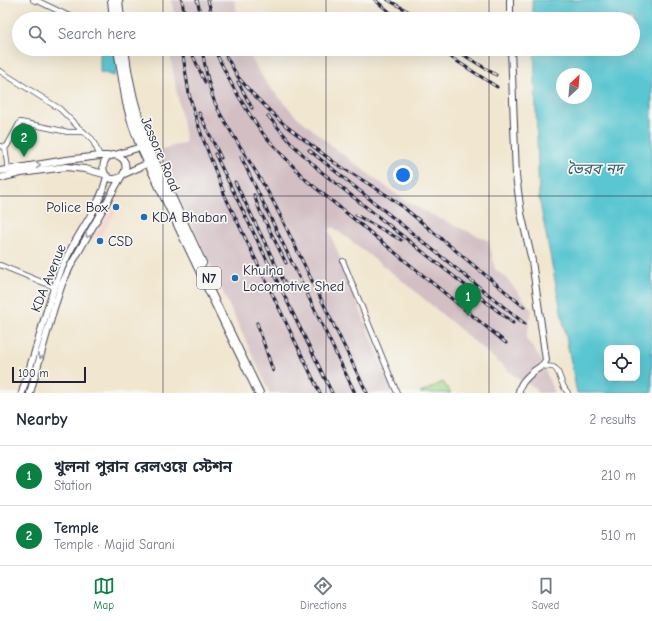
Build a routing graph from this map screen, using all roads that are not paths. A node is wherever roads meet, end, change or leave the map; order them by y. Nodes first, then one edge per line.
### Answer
1 (33, 0) edge
2 (112, 0) edge
3 (118, 0) edge
4 (510, 0) edge
5 (61, 12) edge
6 (115, 12) edge
7 (117, 12) edge
8 (510, 12) edge
9 (119, 56) edge
10 (125, 56) edge
11 (511, 56) edge
12 (0, 71) edge
13 (84, 132) junction
14 (2, 146) edge
15 (141, 147) junction
16 (100, 156) junction
17 (113, 156) junction
18 (152, 162) junction
19 (8, 170) junction
20 (0, 171) edge
21 (105, 175) junction
22 (122, 176) junction
23 (0, 178) edge
24 (343, 261) dead end
25 (0, 264) edge
26 (54, 287) junction
27 (543, 366) junction
28 (22, 393) edge
29 (30, 393) edge
30 (260, 393) edge
31 (266, 393) edge
32 (397, 393) edge
33 (519, 393) edge
34 (568, 393) edge

1 - 5 street
2 - 6 highway
3 - 7 highway
4 - 8 main road
9 - 15 highway, Jessore Road / N7
10 - 18 highway, Jessore Road / N7
11 - 27 main road
12 - 13 street
13 - 14 street
13 - 16 street
14 - 19 street
15 - 17 main road
15 - 18 highway, Jessore Road / N7
16 - 17 main road
19 -> 16 main road
17 - 21 main road
17 - 22 main road
18 - 22 main road
18 - 30 highway, Jessore Road / N7
18 - 31 highway, N7
19 - 20 main road
21 - 22 main road
21 - 23 main road
21 - 26 main road, KDA Avenue
22 -> 29 main road
24 - 32 street
25 - 26 street
26 - 28 main road, KDA Avenue
27 - 33 main road
27 - 34 street

